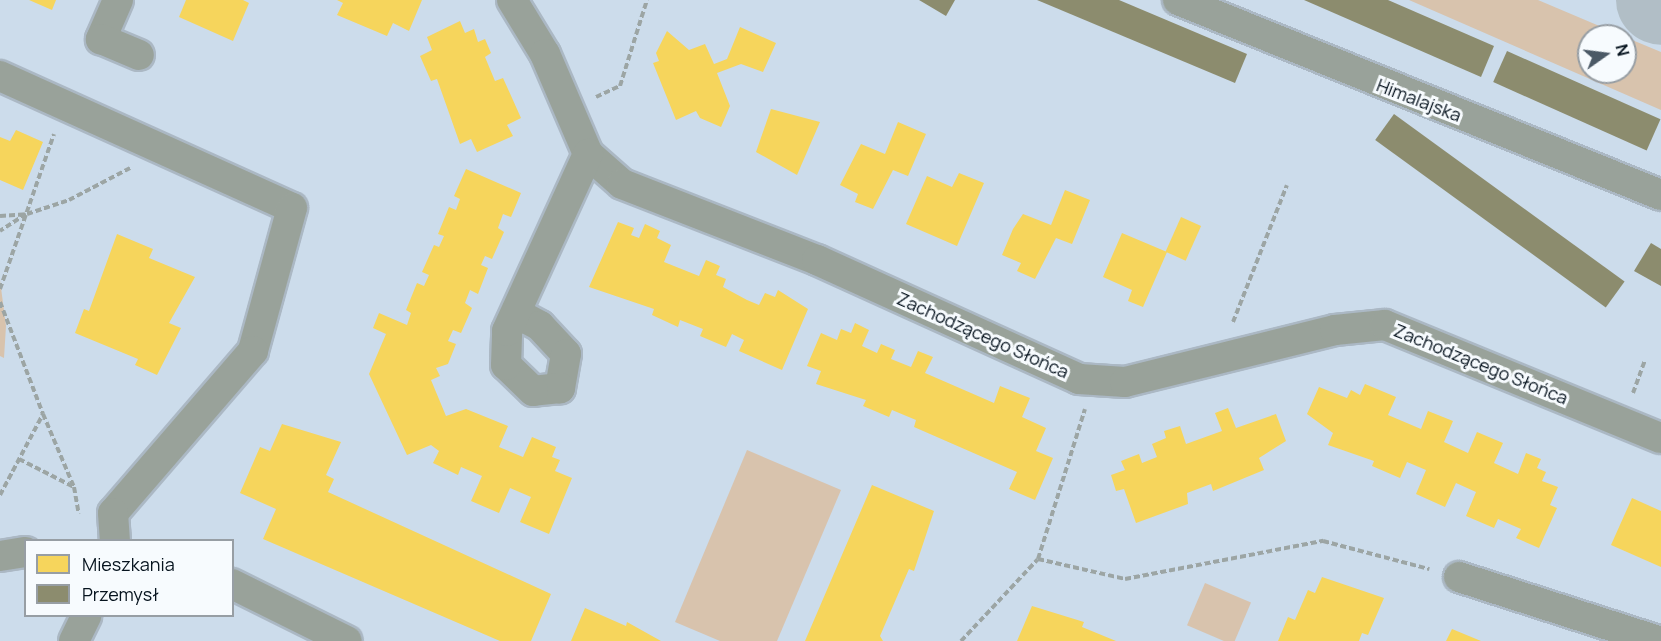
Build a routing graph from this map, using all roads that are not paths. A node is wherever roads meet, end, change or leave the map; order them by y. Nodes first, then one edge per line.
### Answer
1 (118, 0) edge
2 (512, 0) edge
3 (1178, 0) edge
4 (139, 55) dead end
5 (0, 76) edge
6 (588, 154) junction
7 (1661, 195) edge
8 (516, 313) dead end
9 (1661, 438) edge
10 (115, 539) edge
11 (24, 552) edge
12 (0, 555) edge
13 (1459, 577) road end
14 (234, 585) edge
15 (85, 617) edge
16 (74, 641) edge
17 (347, 641) edge
18 (1658, 641) edge

1 - 4 street
2 - 6 street, Zachodzącego Słońca
3 - 7 street, Himalajska
5 - 10 street
6 - 8 street
6 - 9 street, Zachodzącego Słońca
11 - 12 street
13 - 18 street
14 - 17 street
15 - 16 street

